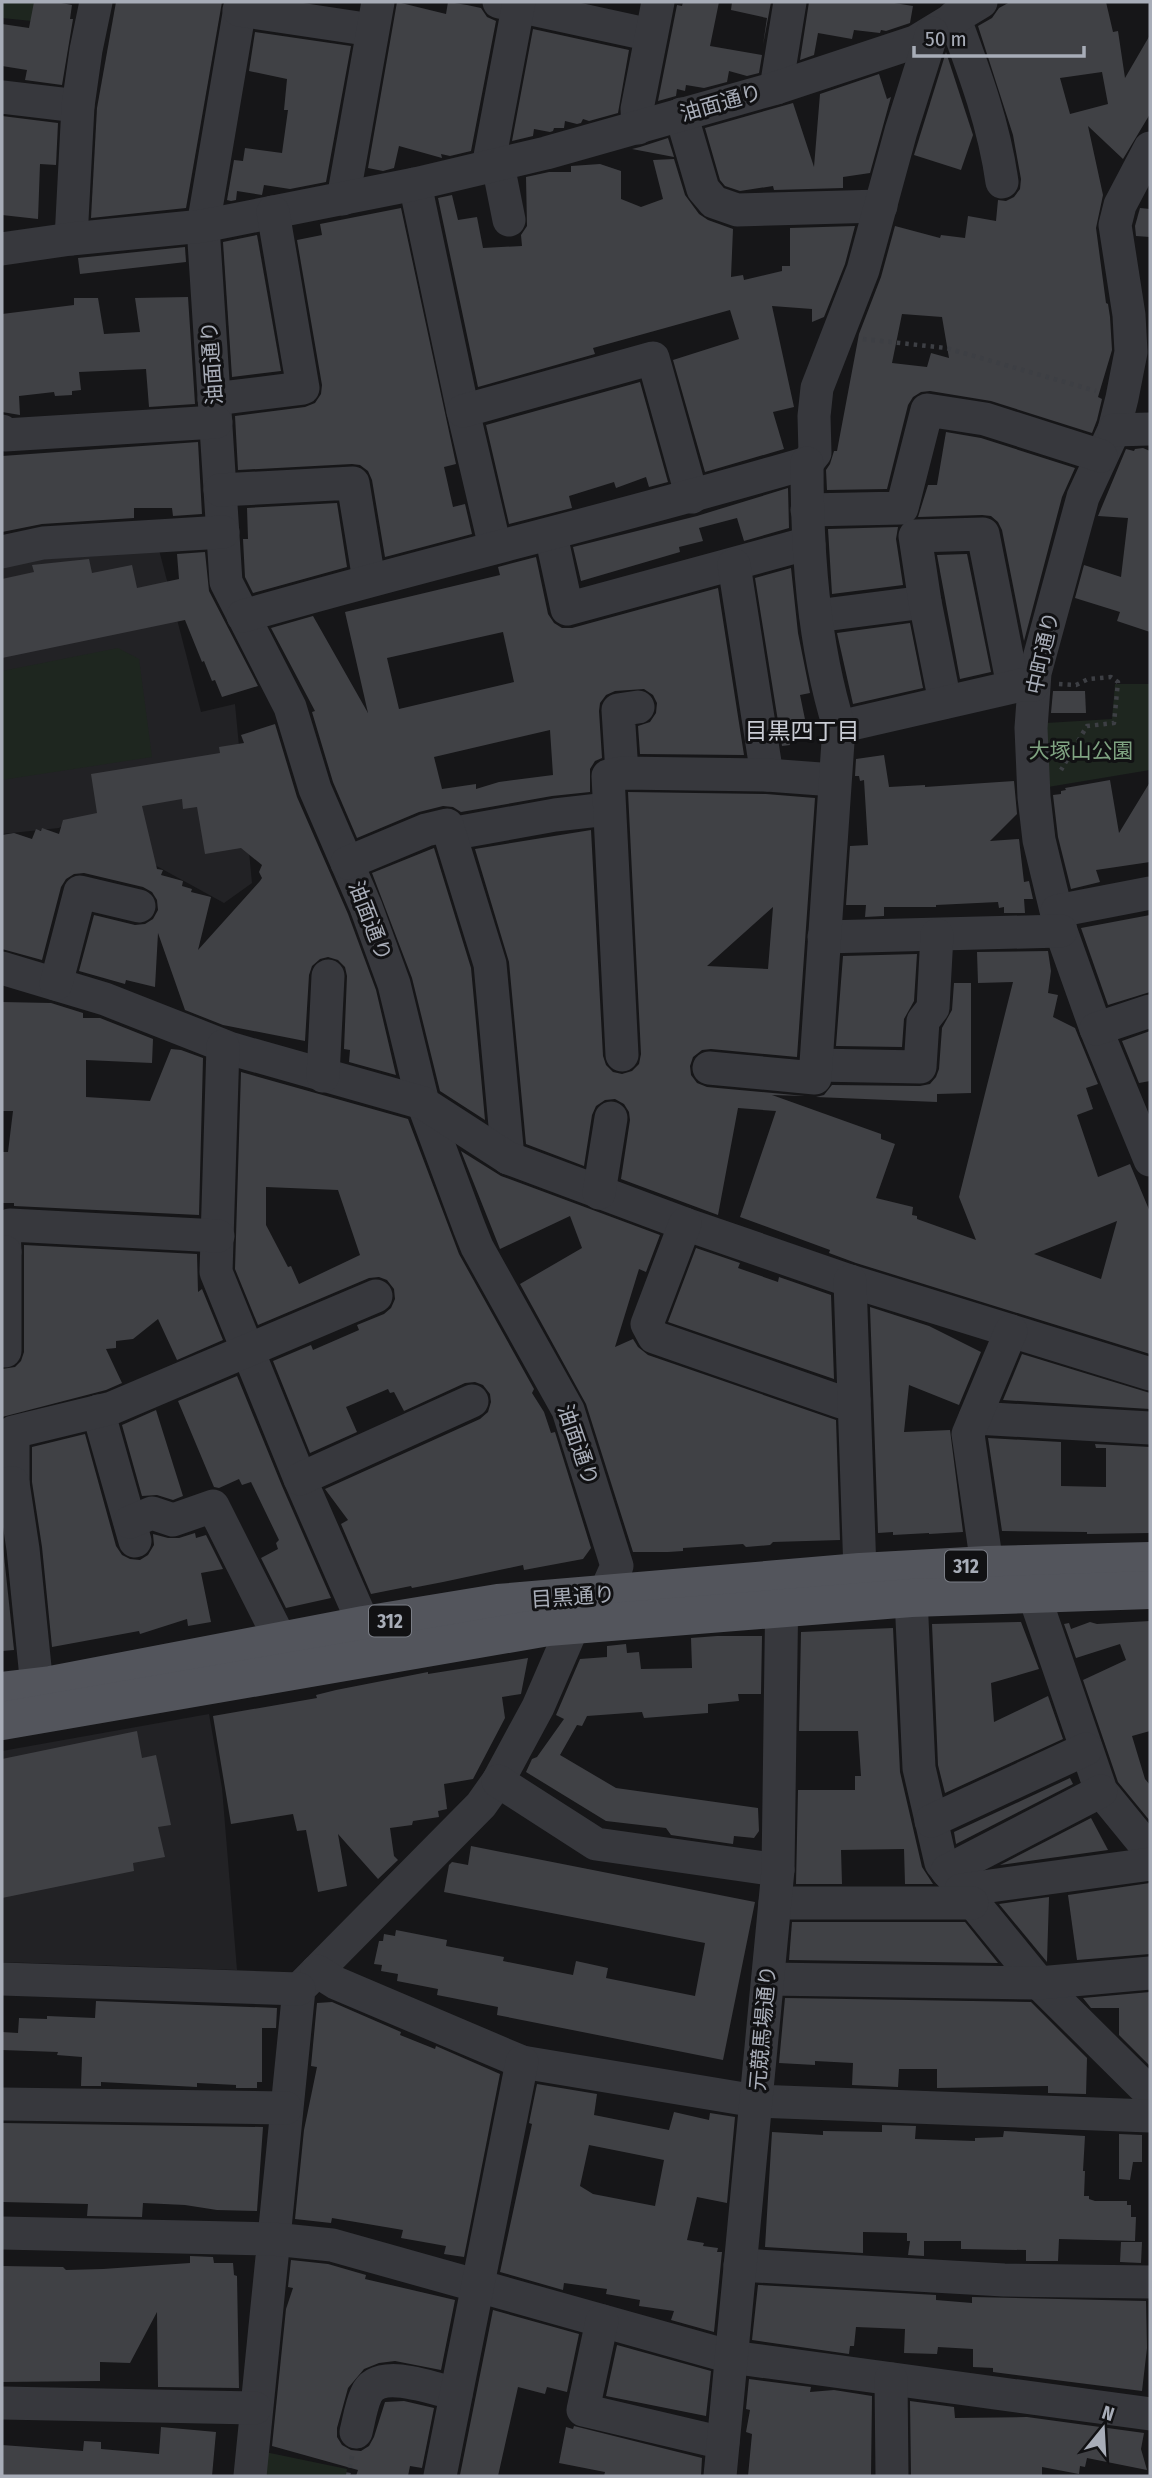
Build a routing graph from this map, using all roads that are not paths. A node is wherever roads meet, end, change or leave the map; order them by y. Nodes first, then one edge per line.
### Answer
1 (96, 2) edge
2 (658, 2) edge
3 (790, 2) edge
4 (512, 3) edge
5 (240, 6) edge
6 (375, 16) edge
7 (956, 17) edge
8 (651, 35) junction
9 (776, 88) junction
10 (2, 97) edge
11 (78, 106) junction
12 (681, 114) junction
13 (638, 128) junction
14 (1148, 156) edge
15 (493, 166) junction
16 (1002, 182) dead end
17 (415, 184) junction
18 (343, 199) junction
19 (881, 206) junction
20 (273, 212) junction
21 (509, 220) dead end
22 (203, 226) junction
23 (71, 239) junction
24 (2, 249) edge
25 (215, 411) junction
26 (463, 411) junction
27 (1150, 429) edge
28 (2, 431) edge
29 (1107, 443) junction
30 (807, 463) junction
31 (220, 490) junction
32 (692, 497) junction
33 (807, 510) junction
34 (223, 532) junction
35 (551, 535) junction
36 (808, 545) junction
37 (495, 547) junction
38 (2, 552) edge
39 (734, 565) junction
40 (369, 580) junction
41 (925, 602) junction
42 (816, 616) junction
43 (243, 617) junction
44 (1027, 685) junction
45 (945, 702) junction
46 (638, 707) dead end
47 (839, 727) junction
48 (622, 773) junction
49 (767, 775) junction
50 (834, 780) junction
51 (608, 809) junction
52 (450, 834) junction
53 (347, 863) junction
54 (1150, 893) edge
55 (139, 906) dead end
56 (1059, 921) junction
57 (937, 935) junction
58 (824, 937) junction
59 (2, 968) edge
60 (328, 976) dead end
61 (56, 984) junction
62 (1150, 1011) edge
63 (1096, 1029) junction
64 (223, 1046) junction
65 (622, 1055) dead end
66 (709, 1068) dead end
67 (816, 1072) junction
68 (323, 1076) junction
69 (423, 1103) junction
70 (611, 1118) dead end
71 (508, 1157) junction
72 (1150, 1160) edge
73 (599, 1194) junction
74 (685, 1224) junction
75 (218, 1236) junction
76 (3, 1252) edge
77 (850, 1281) junction
78 (376, 1296) dead end
79 (1011, 1331) junction
80 (5, 1350) dead end
81 (248, 1351) junction
82 (1150, 1374) edge
83 (854, 1400) junction
84 (472, 1401) dead end
85 (98, 1411) junction
86 (975, 1418) junction
87 (1150, 1428) edge
88 (300, 1479) junction
89 (7, 1484) edge
90 (1150, 1560) edge
91 (987, 1565) junction
92 (860, 1572) junction
93 (1150, 1590) edge
94 (783, 1593) junction
95 (604, 1595) junction
96 (1034, 1595) junction
97 (911, 1598) junction
98 (574, 1624) junction
99 (363, 1625) junction
100 (281, 1641) junction
101 (19, 1689) edge
102 (2, 1721) edge
103 (1086, 1749) junction
104 (498, 1781) junction
105 (1101, 1791) junction
106 (931, 1821) junction
107 (1150, 1851) edge
108 (1150, 1864) edge
109 (778, 1870) junction
110 (960, 1888) junction
111 (775, 1903) junction
112 (1150, 1973) edge
113 (2, 1979) edge
114 (768, 1979) junction
115 (308, 1980) junction
116 (1039, 1983) junction
117 (522, 2062) junction
118 (1150, 2093) edge
119 (756, 2101) junction
120 (2, 2104) edge
121 (286, 2108) junction
122 (1150, 2116) edge
123 (2, 2233) edge
124 (273, 2239) junction
125 (740, 2265) junction
126 (1150, 2282) edge
127 (476, 2287) junction
128 (602, 2321) junction
129 (731, 2357) junction
130 (891, 2379) junction
131 (456, 2395) junction
132 (2, 2403) edge
133 (255, 2408) junction
134 (1150, 2414) edge
135 (356, 2432) dead end
136 (723, 2443) junction
137 (250, 2476) edge
138 (440, 2476) edge
139 (720, 2476) edge
140 (892, 2476) edge

1 - 11 street
2 - 8 street
3 - 9 street
4 - 8 street
4 - 15 street
5 - 6 street
5 - 22 street
6 - 18 street
7 - 9 street, 油面通り
7 - 16 street
7 - 19 street
8 - 13 street
9 - 12 street, 油面通り
10 - 11 street
11 - 23 street
12 - 13 street, 油面通り
12 - 19 street
13 - 15 street, 油面通り
14 - 29 street, 中町通り
15 - 17 street, 油面通り
15 - 21 street
17 - 18 street, 油面通り
17 - 26 street
18 - 20 street, 油面通り
19 - 30 street
20 - 22 street, 油面通り
20 - 25 street
22 - 23 street, 油面通り
22 - 25 street, 油面通り
23 - 24 street, 油面通り
25 - 28 street
25 - 31 street, 油面通り
26 - 32 street
26 - 37 street
27 - 29 street
29 - 33 street
29 - 44 street, 中町通り
30 - 32 street
30 - 33 street
31 - 34 street, 油面通り
31 - 40 street
32 - 35 street
33 - 36 street
34 - 38 street
34 - 43 street, 油面通り
35 - 37 street
35 - 39 street
36 - 39 street
36 - 42 street
37 - 40 street
39 - 49 street
40 - 43 street
41 - 42 street
41 - 44 street
41 - 45 street
42 - 47 street
43 - 53 street, 油面通り
44 - 45 street
44 - 56 street, 中町通り
45 - 47 street
46 - 48 street
47 - 50 street
48 - 49 street
48 - 51 street
49 - 50 street
50 - 58 street
51 - 52 street
51 - 65 street
52 - 53 street
52 - 71 street
53 - 69 street, 油面通り
54 - 56 street
55 - 61 street
56 - 57 street
56 - 63 street, 中町通り
57 - 58 street
57 - 67 street
58 - 67 street
59 - 61 street
60 - 68 street
61 - 64 street
62 - 63 street
63 - 72 street, 中町通り
64 - 68 street
64 - 75 street
66 - 67 street
68 - 69 street
69 - 71 street
69 - 95 street, 油面通り
70 - 73 street
71 - 73 street
73 - 74 street
74 - 77 street
74 - 83 street
75 - 76 street
75 - 81 street
76 - 80 street
77 - 79 street
77 - 83 street
78 - 81 street
79 - 82 street
79 - 86 street
81 - 85 street
81 - 88 street
83 - 92 street
84 - 88 street
85 - 89 street
85 - 100 street
86 - 87 street
86 - 91 street
88 - 99 street
89 - 101 street
90 - 91 main road, 目黒通り / 312
91 - 92 main road, 目黒通り / 312
92 - 94 main road, 目黒通り / 312
93 - 96 main road, 目黒通り / 312
94 - 95 main road, 目黒通り / 312
94 - 97 main road, 目黒通り / 312
94 - 98 main road, 目黒通り / 312
94 - 109 street, 元競馬場通り
95 - 98 street
95 - 99 main road, 目黒通り / 312
96 - 97 main road, 目黒通り / 312
96 - 103 street
97 - 106 street
98 - 102 main road, 目黒通り / 312
98 - 104 street
99 - 100 main road, 目黒通り / 312
100 - 101 main road, 目黒通り / 312
103 - 105 street
103 - 106 street
104 - 109 street
104 - 115 street
105 - 107 street
105 - 110 street
106 - 110 street
108 - 110 street
109 - 111 street, 元競馬場通り
110 - 111 street
110 - 116 street
111 - 114 street, 元競馬場通り
112 - 116 street
113 - 115 street
114 - 116 street
114 - 119 street, 元競馬場通り
115 - 117 street
115 - 121 street
116 - 118 street
117 - 119 street
117 - 127 street
119 - 122 street
119 - 125 street, 元競馬場通り
120 - 121 street
121 - 124 street
123 - 124 street
124 - 127 street
124 - 133 street
125 - 126 street
125 - 129 street, 元競馬場通り
127 - 128 street
127 - 131 street
128 - 129 street
128 - 136 street
129 - 130 street
129 - 136 street, 元競馬場通り
130 - 134 street
130 - 140 street
131 - 135 street
131 - 138 street
132 - 133 street
133 - 137 street
136 - 139 street, 元競馬場通り

